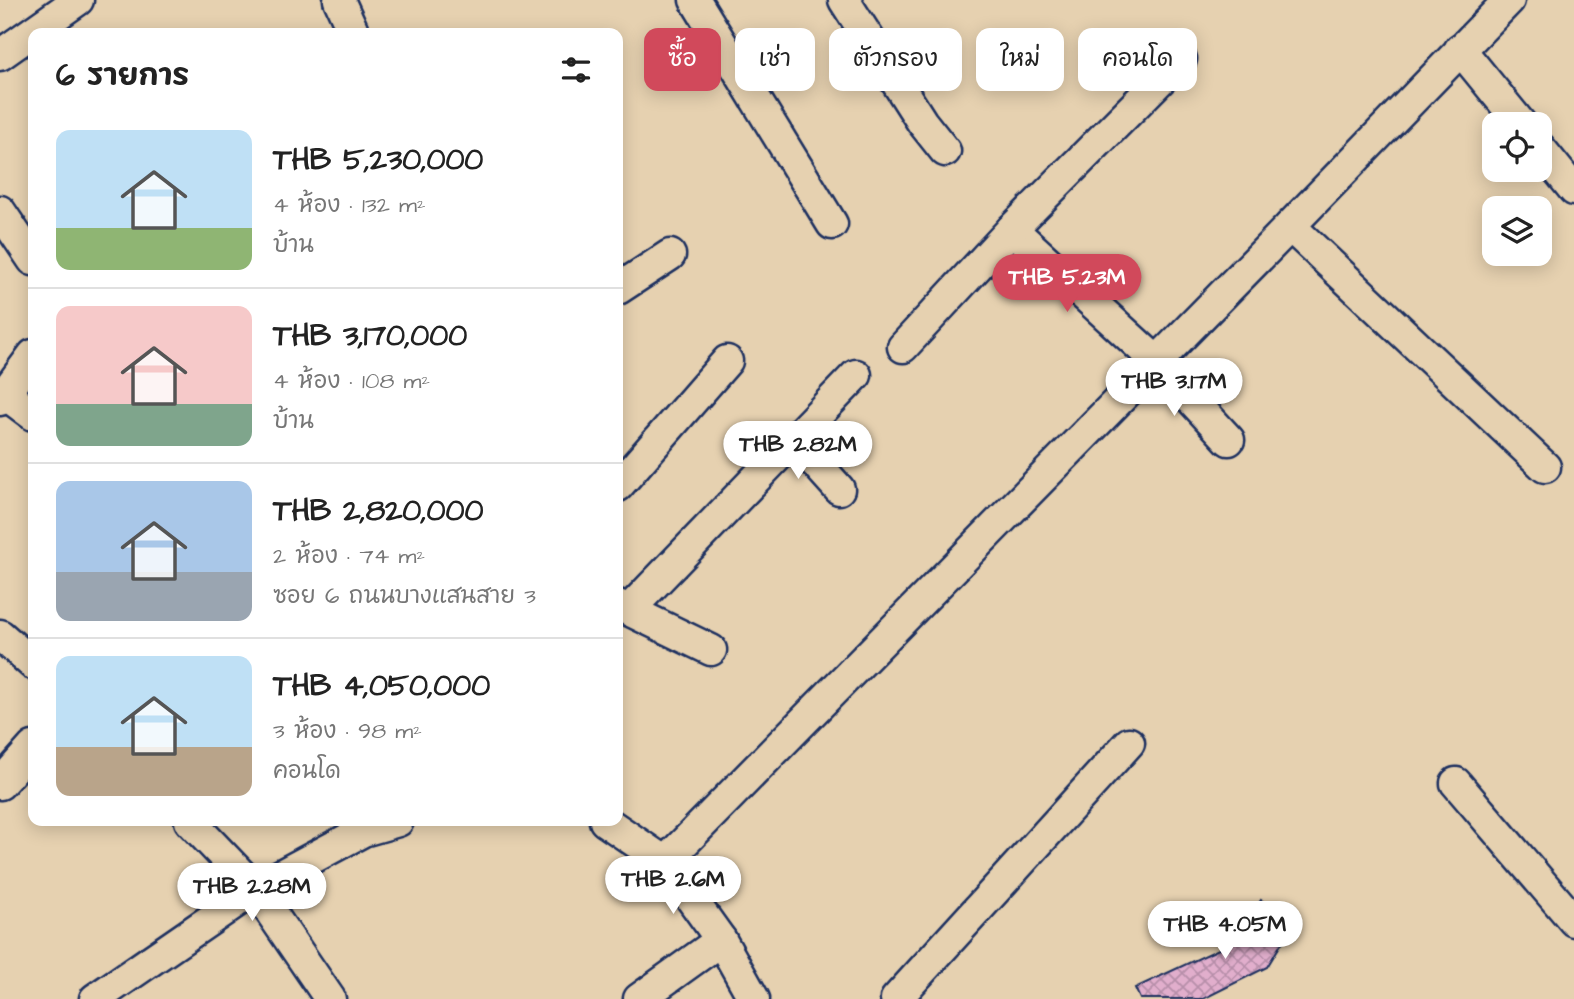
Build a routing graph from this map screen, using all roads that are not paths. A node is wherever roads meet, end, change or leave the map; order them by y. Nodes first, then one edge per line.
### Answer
1 (78, 0) edge
2 (339, 0) edge
3 (695, 0) edge
4 (844, 0) edge
5 (1508, 0) edge
6 (38, 28) edge
7 (352, 28) edge
8 (28, 35) edge
9 (1460, 49) junction
10 (0, 55) edge
11 (1149, 91) edge
12 (1511, 112) edge
13 (945, 151) dead end
14 (1552, 163) edge
15 (1574, 190) edge
16 (0, 211) edge
17 (832, 224) dead end
18 (1290, 226) junction
19 (1012, 229) junction
20 (28, 253) edge
21 (670, 256) dead end
22 (623, 286) edge
23 (903, 347) dead end
24 (727, 360) dead end
25 (1156, 361) junction
26 (28, 362) edge
27 (856, 375) dead end
28 (3, 397) edge
29 (28, 412) edge
30 (794, 439) junction
31 (1229, 440) dead end
32 (1545, 467) dead end
33 (623, 480) edge
34 (839, 489) dead end
35 (623, 607) edge
36 (0, 635) edge
37 (711, 650) dead end
38 (28, 660) edge
39 (1129, 743) dead end
40 (28, 753) edge
41 (1456, 783) dead end
42 (0, 784) edge
43 (195, 826) edge
44 (380, 826) edge
45 (612, 826) edge
46 (665, 862) junction
47 (255, 889) junction
48 (1574, 920) edge
49 (721, 940) junction
50 (95, 999) edge
51 (330, 999) edge
52 (639, 999) edge
53 (754, 999) edge
54 (895, 999) edge

1 - 6 street
2 - 7 street
3 - 17 street
4 - 13 street
5 - 9 street
8 - 10 street
9 - 12 street
9 - 18 street
11 - 19 street
14 - 15 street
16 - 20 street
18 - 25 street
18 - 32 street
19 - 23 street
19 - 25 street
21 - 22 street
24 - 33 street
25 - 31 street
25 - 46 street
26 - 28 street
27 - 30 street
28 - 29 street
30 - 34 street
30 - 35 street
35 - 37 street
36 - 38 street
39 - 54 street
40 - 42 street
41 - 48 street
43 - 47 street
44 - 47 street
45 - 46 street
46 - 49 street
47 - 50 street
47 - 51 street
49 - 52 street
49 - 53 street

